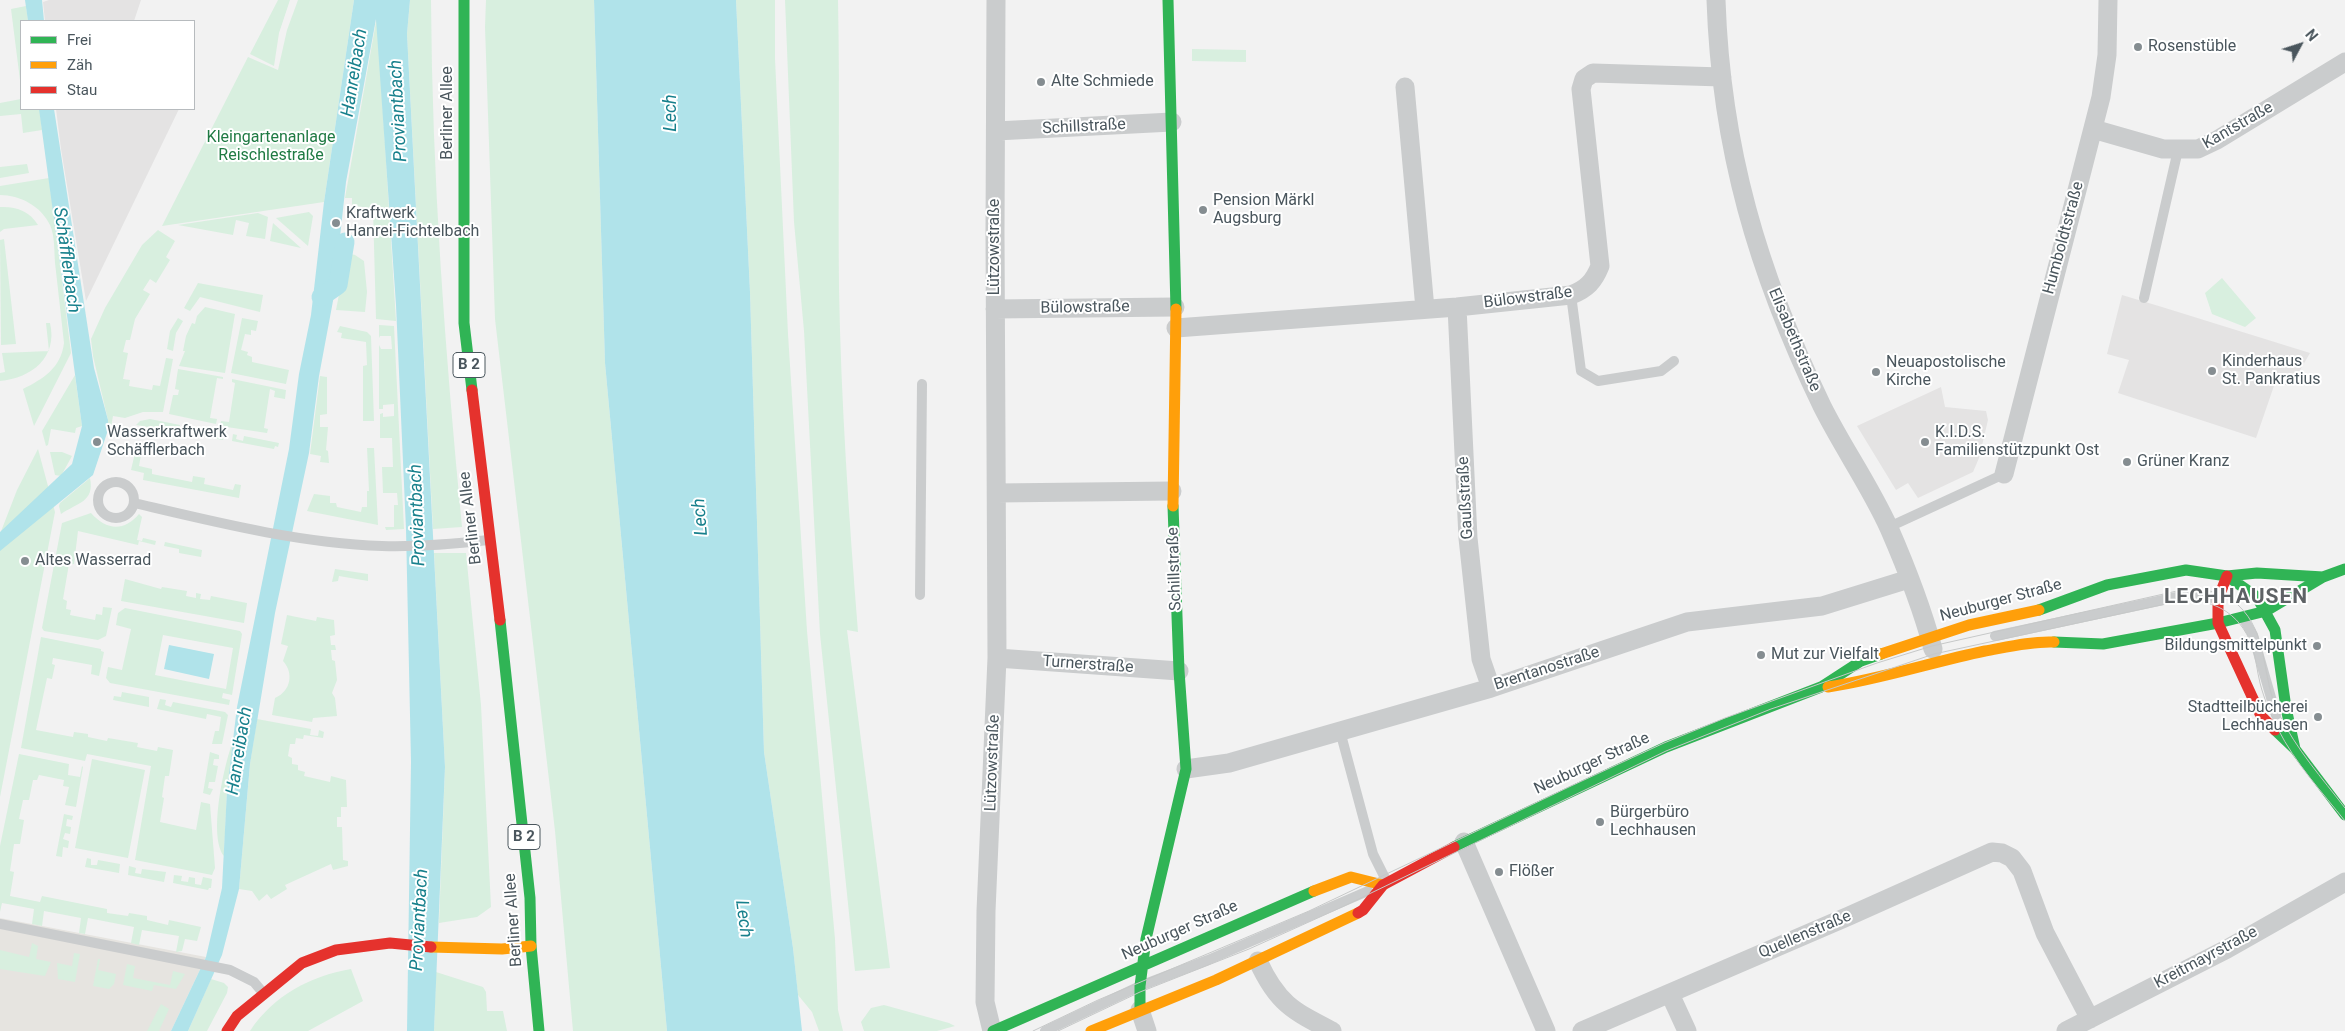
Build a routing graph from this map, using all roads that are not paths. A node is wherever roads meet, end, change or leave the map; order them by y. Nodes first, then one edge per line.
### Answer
1 (464, 0) edge
2 (996, 0) edge
3 (1168, 0) edge
4 (1716, 0) edge
5 (2108, 0) edge
6 (2345, 62) edge
7 (1722, 76) junction
8 (1405, 87) dead end
9 (1172, 122) junction
10 (2093, 129) junction
11 (996, 131) junction
12 (2178, 150) junction
13 (1571, 295) junction
14 (2144, 298) dead end
15 (1175, 306) junction
16 (1456, 307) junction
17 (995, 309) junction
18 (1425, 310) junction
19 (1176, 328) junction
20 (1674, 361) dead end
21 (922, 384) dead end
22 (2004, 474) joint
23 (1172, 491) junction
24 (997, 493) junction
25 (134, 503) dead end
26 (1889, 527) junction
27 (490, 539) junction
28 (2345, 569) edge
29 (2227, 576) junction
30 (2323, 577) junction
31 (1909, 579) junction
32 (920, 595) dead end
33 (2218, 599) junction
34 (2266, 610) junction
35 (2242, 617) junction
36 (2218, 623) junction
37 (1982, 639) dead end
38 (1932, 649) junction
39 (997, 658) junction
40 (1888, 664) dead end
41 (1179, 671) junction
42 (1821, 687) junction
43 (1491, 688) junction
44 (1340, 731) junction
45 (2295, 749) junction
46 (1186, 769) junction
47 (2345, 815) edge
48 (1464, 842) junction
49 (2345, 882) edge
50 (1385, 884) junction
51 (0, 924) edge
52 (531, 946) junction
53 (1258, 961) junction
54 (1142, 966) junction
55 (1140, 986) junction
56 (264, 994) junction
57 (1670, 994) junction
58 (1140, 1010) junction
59 (2090, 1019) junction
60 (227, 1031) edge
61 (539, 1031) edge
62 (992, 1031) edge
63 (1045, 1031) edge
64 (1091, 1031) edge
65 (1147, 1031) edge
66 (1332, 1031) edge
67 (1546, 1031) edge
68 (1582, 1031) edge
69 (1687, 1031) edge
70 (2066, 1031) edge

1 - 27 street, Berliner Allee / B 2
2 - 11 street, Lützowstraße
3 - 9 street, Schillstraße
4 - 7 street, Elisabethstraße
5 - 10 street, Humboldtstraße
6 - 12 street, Kantstraße
7 - 13 street, Bülowstraße
7 - 26 street, Elisabethstraße
8 - 18 street
9 - 11 street, Schillstraße
9 - 15 street, Schillstraße
10 - 12 street, Kantstraße
10 - 22 street, Humboldtstraße
11 - 17 street, Lützowstraße
12 - 14 lane
13 - 16 street, Bülowstraße
13 - 20 lane
15 - 17 street, Bülowstraße
15 - 19 street, Schillstraße
16 - 18 street, Bülowstraße
16 - 43 street, Gaußstraße
17 - 24 street, Lützowstraße
18 - 19 street, Bülowstraße
19 - 23 street, Schillstraße
21 - 32 lane
22 - 26 lane
23 - 24 street
23 - 41 street, Schillstraße
24 - 39 street, Lützowstraße
25 - 27 lane
26 - 31 street, Elisabethstraße
27 - 52 street, Berliner Allee / B 2
28 - 30 street, Neuburger Straße
29 - 30 street, Neuburger Straße
29 - 33 street
29 - 34 street, Neuburger Straße
29 - 38 street, Neuburger Straße
30 - 34 street, Neuburger Straße
31 - 38 street, Elisabethstraße
31 - 43 street, Brentanostraße
33 - 35 lane
33 - 36 street
33 - 37 lane
34 - 35 street, Neuburger Straße
34 - 45 street
35 - 36 street, Neuburger Straße
35 - 45 lane
36 - 38 street, Neuburger Straße
36 - 45 street
38 - 42 street, Neuburger Straße
38 - 42 street, Neuburger Straße
39 - 41 street, Turnerstraße
39 - 62 street, Lützowstraße
40 - 42 lane
41 - 46 street, Schillstraße
42 - 48 street, Neuburger Straße
43 - 44 street, Brentanostraße
44 - 46 street, Brentanostraße
44 - 50 lane
45 - 47 street
46 - 54 street, Schillstraße
48 - 50 street, Neuburger Straße
48 - 67 street
49 - 59 street, Kreitmayrstraße
50 - 53 street, Neuburger Straße
50 - 54 street, Neuburger Straße
50 - 55 lane
51 - 56 lane
52 - 56 street
52 - 61 street, Berliner Allee / B 2
53 - 58 street, Neuburger Straße
53 - 66 street
54 - 55 street, Schillstraße
54 - 62 street, Neuburger Straße
55 - 58 street, Schillstraße
55 - 63 lane
56 - 60 street
57 - 59 street, Quellenstraße
57 - 68 street, Quellenstraße
57 - 69 street
58 - 64 street, Neuburger Straße
58 - 65 street
59 - 70 street, Kreitmayrstraße

